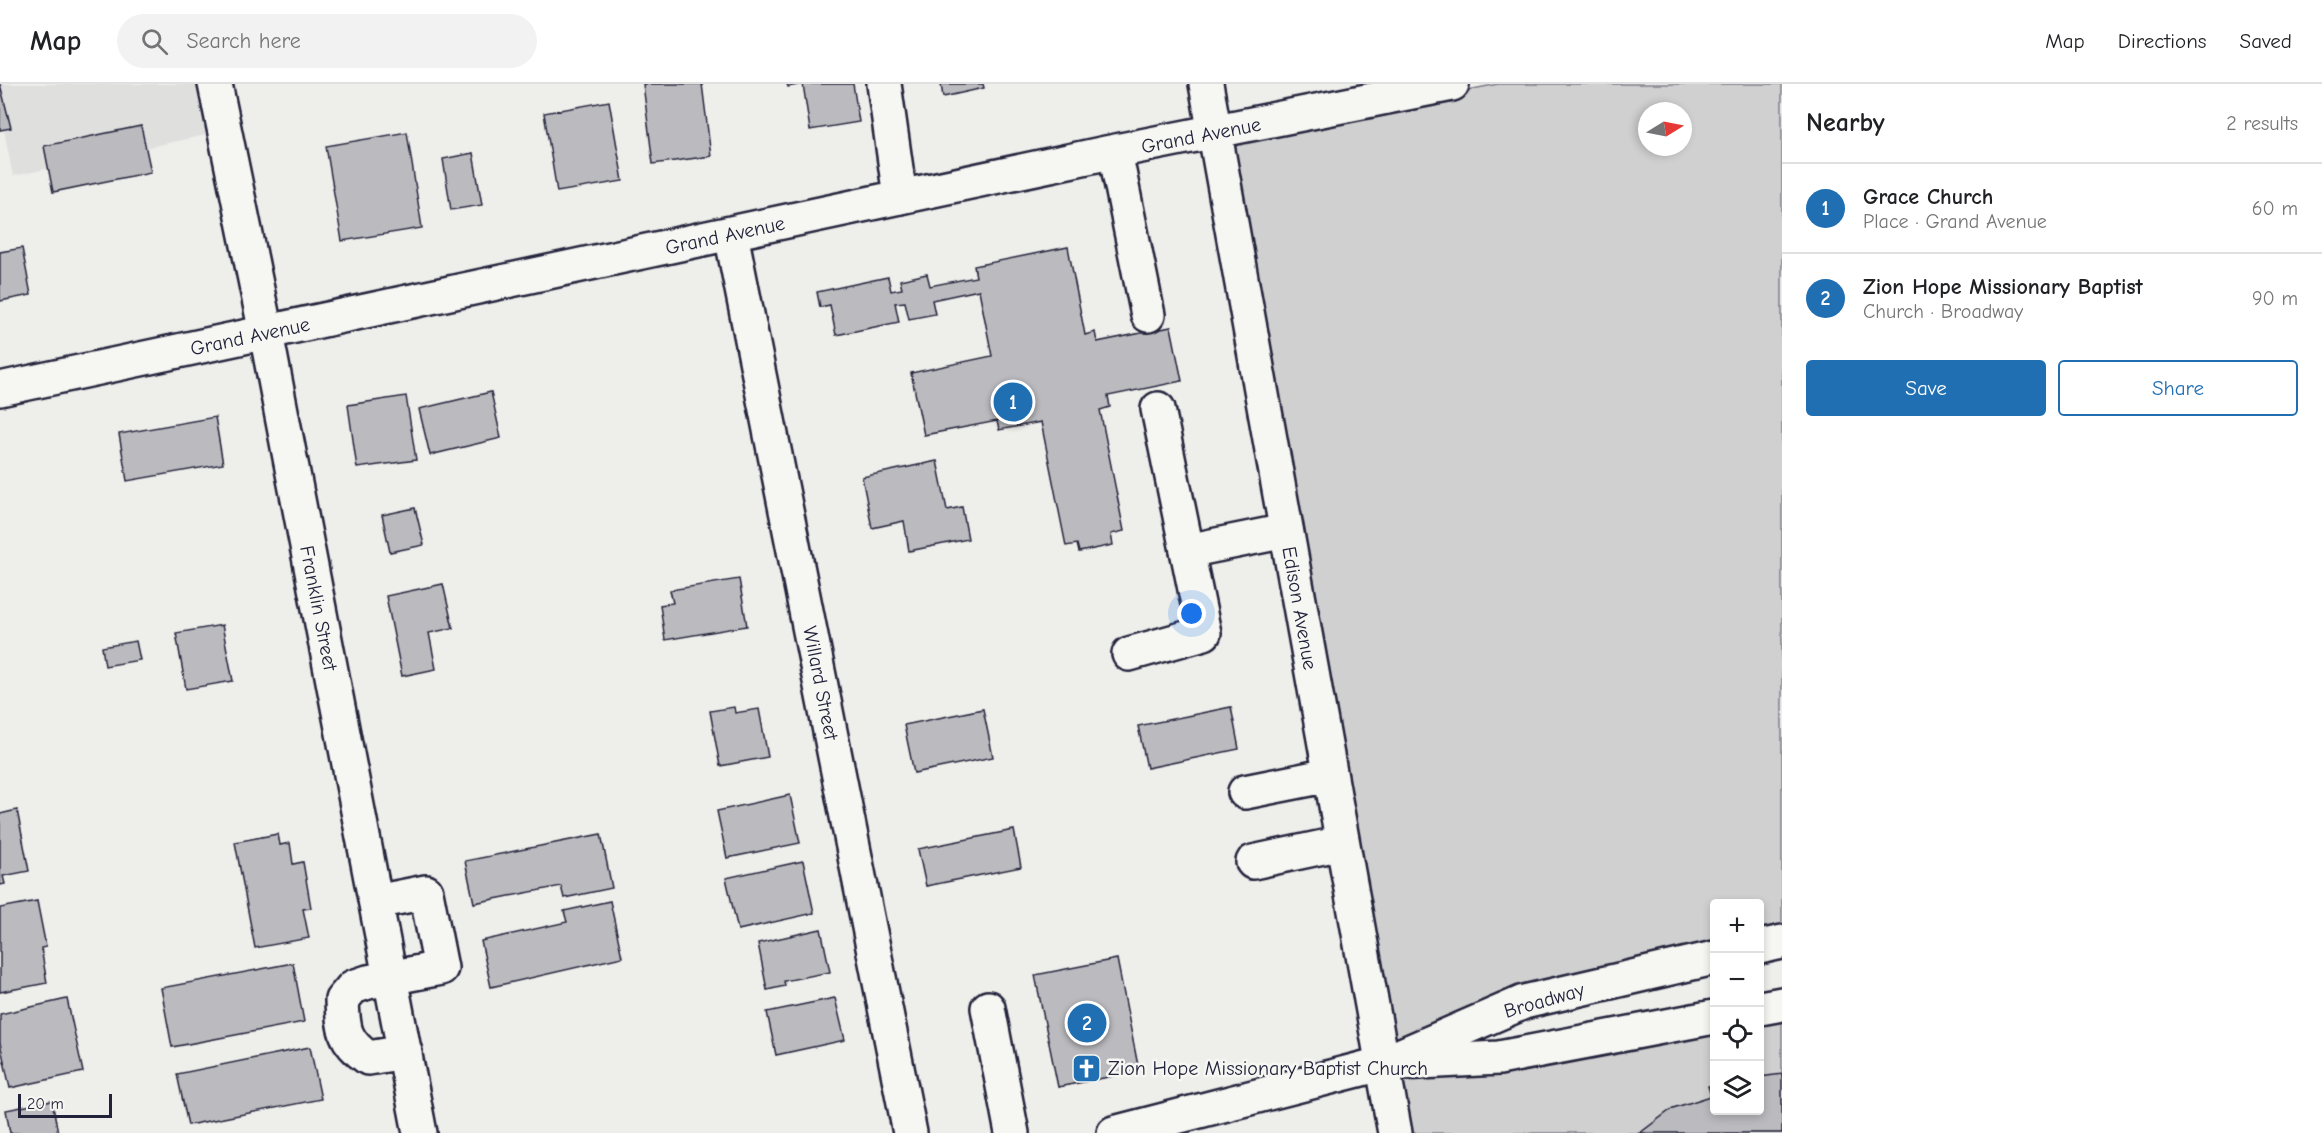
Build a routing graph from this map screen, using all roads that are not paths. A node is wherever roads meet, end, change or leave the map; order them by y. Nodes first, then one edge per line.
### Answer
1 (215, 84) edge
2 (884, 84) edge
3 (1206, 84) edge
4 (1443, 85) edge
5 (1216, 132) junction
6 (1115, 152) junction
7 (900, 198) junction
8 (731, 234) junction
9 (1148, 315) dead end
10 (266, 333) junction
11 (0, 389) edge
12 (1158, 409) dead end
13 (1286, 531) junction
14 (1187, 551) junction
15 (1129, 654) dead end
16 (1329, 775) junction
17 (1245, 792) dead end
18 (1341, 843) junction
19 (1253, 862) dead end
20 (376, 903) junction
21 (1782, 942) edge
22 (1764, 946) edge
23 (1710, 959) edge
24 (391, 978) junction
25 (1782, 1004) edge
26 (1764, 1007) edge
27 (988, 1008) dead end
28 (1710, 1018) edge
29 (405, 1052) junction
30 (1381, 1064) junction
31 (420, 1133) edge
32 (910, 1133) edge
33 (1012, 1133) edge
34 (1114, 1133) edge
35 (1395, 1133) edge

1 - 10 street, Franklin Street
2 - 7 street
3 - 5 street, Edison Avenue
4 - 5 street, Grand Avenue
5 - 6 street, Grand Avenue
5 - 13 street, Edison Avenue
6 - 7 street, Grand Avenue
6 - 9 street
7 - 8 street, Grand Avenue
8 - 10 street, Grand Avenue
8 - 32 street, Willard Street
10 - 11 street, Grand Avenue
10 - 20 street, Franklin Street
12 - 14 street
13 - 14 street
13 - 16 street, Edison Avenue
14 - 15 street
16 - 17 street
16 - 18 street, Edison Avenue
18 - 19 street
18 - 30 street, Edison Avenue
20 - 24 street, Franklin Street
20 - 24 street
21 - 22 street
23 - 30 street, Broadway
24 - 29 street, Franklin Street
24 - 29 street
25 - 26 street
27 - 33 street
28 - 30 street, Broadway
29 - 31 street, Franklin Street
30 - 34 street, Broadway
30 - 35 street, Edison Avenue

